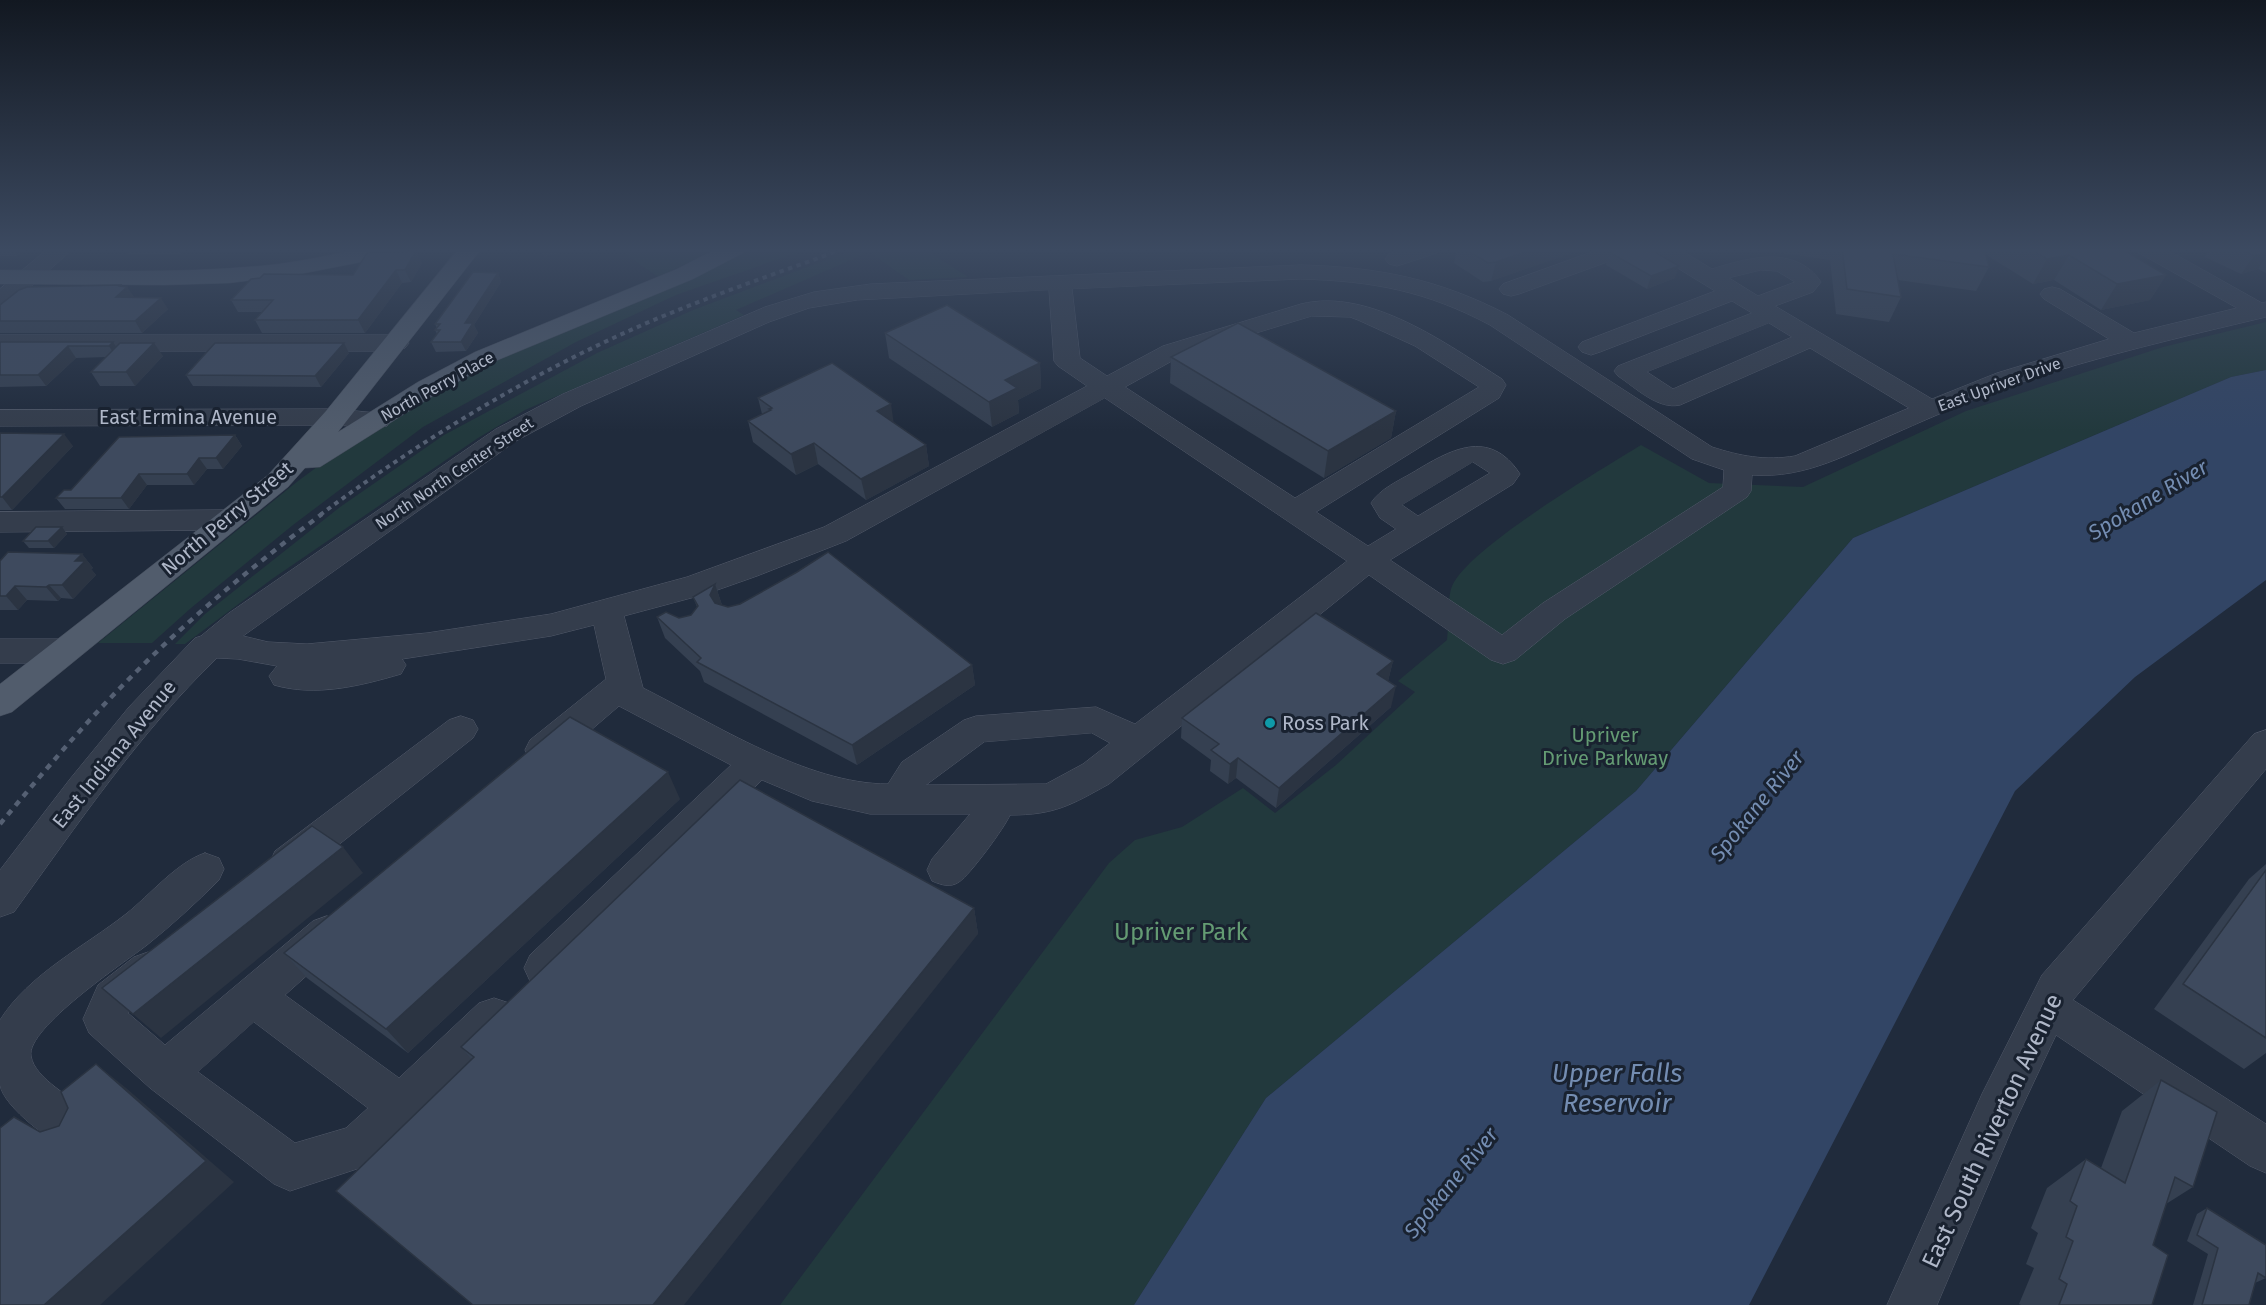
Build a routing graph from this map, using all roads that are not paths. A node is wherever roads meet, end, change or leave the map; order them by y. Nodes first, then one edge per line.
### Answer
1 (422, 309) edge
2 (600, 309) edge
3 (778, 309) edge
4 (1062, 309) edge
5 (1322, 309) edge
6 (1340, 309) edge
7 (1476, 309) edge
8 (1689, 309) edge
9 (1763, 309) joint
10 (2077, 309) edge
11 (2262, 310) edge
12 (1811, 338) junction
13 (2130, 341) junction
14 (0, 343) edge
15 (396, 343) junction
16 (1627, 370) junction
17 (1105, 387) junction
18 (1930, 409) junction
19 (336, 417) junction
20 (0, 418) edge
21 (377, 420) junction
22 (1738, 465) junction
23 (278, 481) junction
24 (1294, 512) junction
25 (228, 520) junction
26 (0, 522) edge
27 (1419, 529) dead end
28 (835, 534) junction
29 (1368, 560) junction
30 (786, 585) edge
31 (607, 611) junction
32 (228, 638) junction
33 (0, 651) edge
34 (63, 651) junction
35 (624, 683) junction
36 (0, 703) edge
37 (461, 729) dead end
38 (1140, 738) junction
39 (2266, 744) edge
40 (757, 762) junction
41 (517, 772) edge
42 (899, 798) junction
43 (995, 799) junction
44 (205, 869) dead end
45 (946, 870) dead end
46 (261, 883) edge
47 (0, 900) edge
48 (353, 911) edge
49 (130, 934) junction
50 (252, 996) junction
51 (2047, 1006) junction
52 (165, 1073) junction
53 (401, 1106) junction
54 (74, 1130) edge
55 (2266, 1150) edge
56 (1912, 1305) edge

1 - 15 main road, North Perry Street
2 - 21 main road, North Perry Place
3 - 32 street, North North Center Street
4 - 17 street
5 - 17 street
6 - 24 street
7 - 22 street, North North Center Street
8 - 16 street
9 - 12 street
9 - 16 street
10 - 13 street
11 - 13 street, East Upriver Drive
12 - 16 street
12 - 18 street
13 - 18 street, East Upriver Drive
14 - 15 street
15 - 19 main road, North Perry Street
17 - 24 street
17 - 28 street
18 - 22 street, East Upriver Drive
19 - 20 street, East Ermina Avenue
19 - 21 street, East Ermina Avenue
19 - 23 main road, North Perry Street
21 - 23 main road, North Perry Place
22 - 29 street
23 - 25 main road, North Perry Street
24 - 29 street
25 - 26 street
25 - 34 main road, North Perry Street
27 - 29 street
28 - 30 street
28 - 31 street
29 - 38 street
31 - 32 street
31 - 35 street
32 - 47 street, East Indiana Avenue
33 - 34 street
34 - 36 main road, North Perry Street
35 - 40 street
35 - 41 street
37 - 46 street
38 - 42 street
38 - 43 street
39 - 51 street, East South Riverton Avenue
40 - 42 street
40 - 53 street
42 - 43 street
43 - 45 street
44 - 49 street
48 - 50 street
49 - 52 street
49 - 54 street
50 - 52 street
50 - 53 street
51 - 55 street
51 - 56 street, East South Riverton Avenue
52 - 53 street

